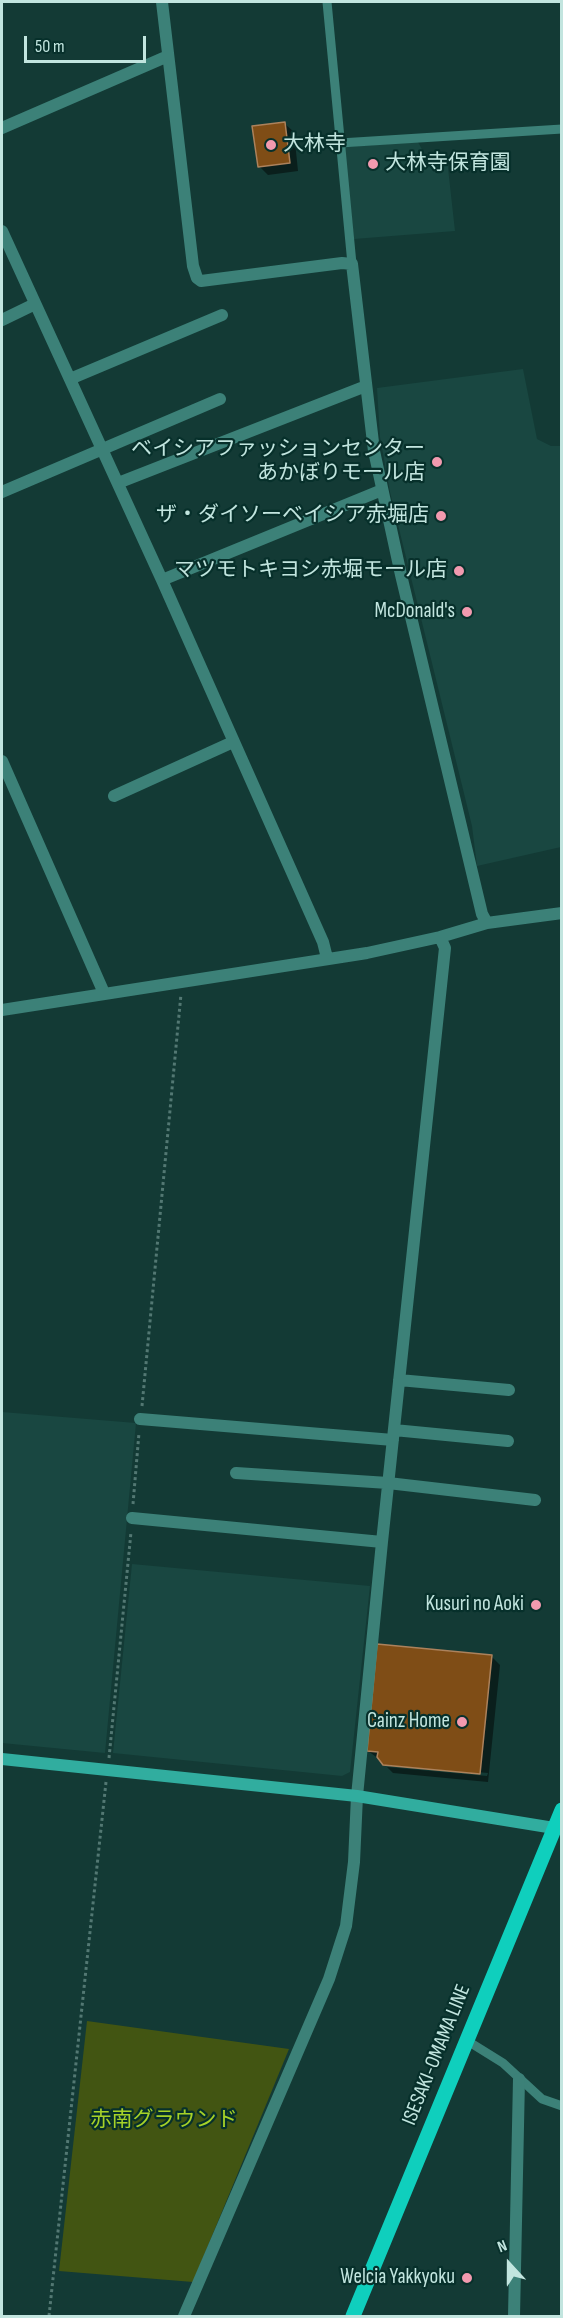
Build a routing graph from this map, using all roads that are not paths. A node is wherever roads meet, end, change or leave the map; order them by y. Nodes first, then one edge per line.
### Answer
1 (162, 2) edge
2 (327, 2) edge
3 (168, 56) junction
4 (2, 128) edge
5 (561, 129) edge
6 (340, 143) junction
7 (2, 231) edge
8 (14, 259) junction
9 (352, 264) junction
10 (2, 265) edge
11 (35, 304) junction
12 (222, 315) dead end
13 (2, 320) edge
14 (70, 379) junction
15 (366, 386) junction
16 (220, 399) dead end
17 (102, 449) junction
18 (118, 483) junction
19 (382, 490) junction
20 (2, 492) edge
21 (162, 580) junction
22 (233, 742) junction
23 (2, 761) edge
24 (114, 796) dead end
25 (561, 913) edge
26 (487, 923) junction
27 (440, 937) junction
28 (327, 958) junction
29 (104, 993) junction
30 (2, 1010) edge
31 (399, 1380) junction
32 (509, 1390) dead end
33 (140, 1419) road end
34 (394, 1435) junction
35 (508, 1441) dead end
36 (236, 1473) dead end
37 (388, 1483) junction
38 (535, 1500) dead end
39 (132, 1518) road end
40 (382, 1542) junction
41 (2, 1759) edge
42 (357, 1796) junction
43 (561, 1810) edge
44 (558, 1829) edge
45 (466, 2040) junction
46 (519, 2079) junction
47 (561, 2106) edge
48 (184, 2316) edge
49 (353, 2316) edge
50 (514, 2316) edge

1 - 3 street
2 - 6 lane
3 - 4 street
3 - 9 street
5 - 6 lane
6 - 9 lane
7 - 8 street
8 - 10 street
8 - 11 street
9 - 15 street
11 - 13 street
11 - 14 street
12 - 14 street
14 - 17 street
15 - 18 street
15 - 19 street
16 - 17 street
17 - 18 street
17 - 20 street
18 - 21 street
19 - 21 street
19 - 26 street
21 - 22 street
22 - 24 street
22 - 28 street
23 - 29 street
25 - 26 street
26 - 27 street
27 - 28 street
27 - 31 street
28 - 29 street
29 - 30 street
31 - 32 street
31 - 34 street
33 - 34 street
34 - 35 street
34 - 37 street
36 - 37 street
37 - 38 street
37 - 40 street
39 - 40 street
40 - 42 street
41 - 42 street
42 - 44 street
42 - 48 street
43 - 44 main road, ISESAKI-OMAMA LINE
44 - 45 main road, ISESAKI-OMAMA LINE
45 - 46 lane
45 - 49 main road, ISESAKI-OMAMA LINE
46 - 47 lane
46 - 50 street

